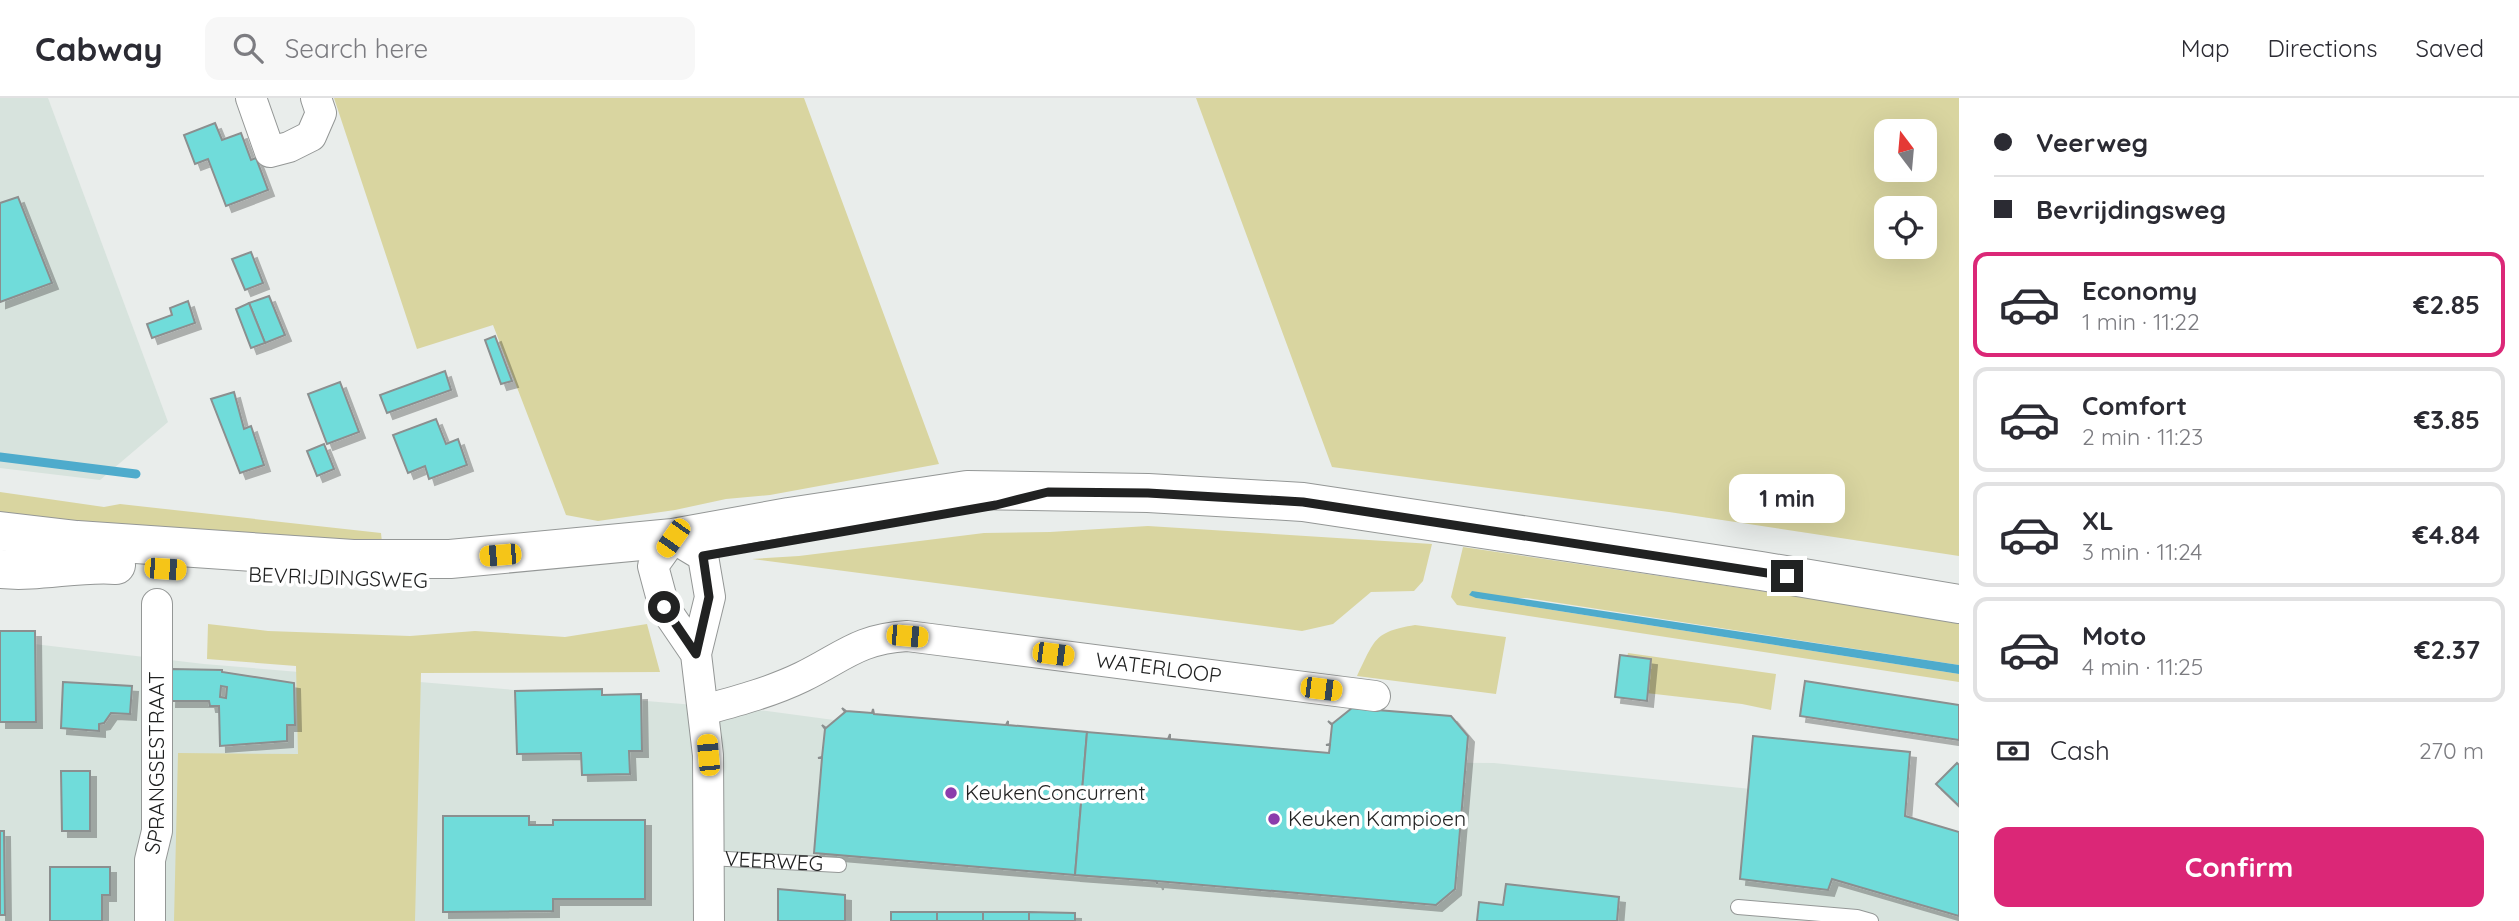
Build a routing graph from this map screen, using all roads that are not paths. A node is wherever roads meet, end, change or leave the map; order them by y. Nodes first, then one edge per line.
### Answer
1 (251, 98) edge
2 (316, 98) edge
3 (0, 531) edge
4 (676, 554) junction
5 (0, 569) edge
6 (157, 604) dead end
7 (1959, 604) edge
8 (696, 654) junction
9 (1375, 696) dead end
10 (704, 710) junction
11 (709, 858) junction
12 (839, 865) dead end
13 (1738, 907) dead end
14 (150, 921) edge
15 (709, 921) edge
16 (1871, 921) edge

1 - 2 street
3 - 4 main road, BEVRIJDINGSWEG
4 - 5 main road, BEVRIJDINGSWEG
4 - 7 main road, BEVRIJDINGSWEG
4 - 8 street, VEERWEG
4 - 8 street, VEERWEG
6 - 14 street, SPRANGSESTRAAT
8 - 10 street, VEERWEG
9 - 10 street, WATERLOOP
10 - 11 street, VEERWEG
11 - 12 lane, VEERWEG
11 - 15 street, VEERWEG
13 - 16 lane

